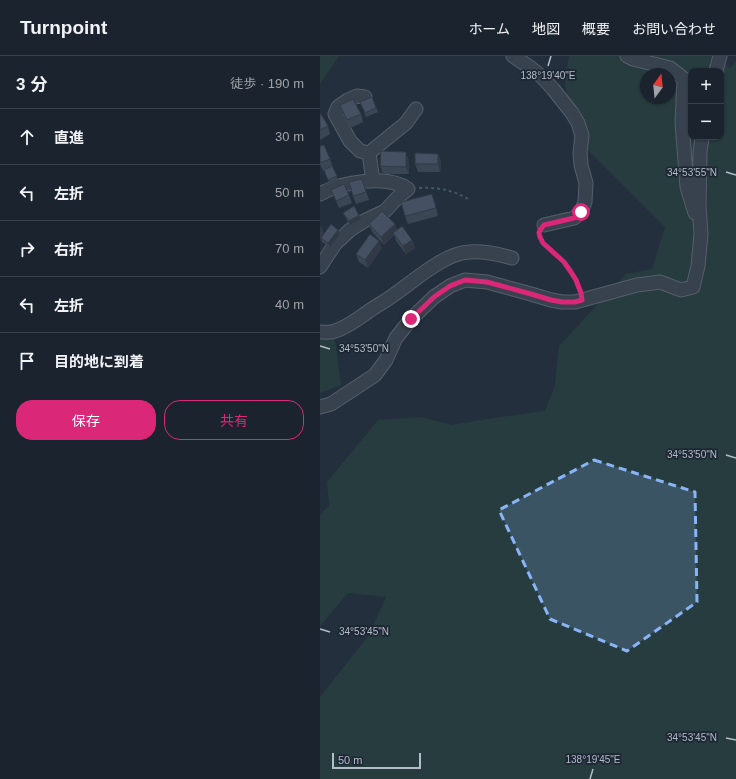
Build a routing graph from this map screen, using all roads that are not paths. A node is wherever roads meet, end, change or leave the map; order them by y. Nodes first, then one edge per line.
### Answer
1 (512, 56) edge
2 (627, 56) edge
3 (720, 56) edge
4 (717, 68) edge
5 (365, 97) dead end
6 (416, 109) dead end
7 (702, 140) edge
8 (369, 153) junction
9 (373, 181) junction
10 (320, 194) edge
11 (544, 225) road end
12 (701, 234) junction
13 (512, 258) dead end
14 (320, 267) edge
15 (320, 332) edge
16 (320, 407) edge

1 - 11 street
2 - 12 street
3 - 4 street
5 - 8 street
6 - 8 street
7 - 12 street
8 - 9 street
9 - 10 street
9 - 14 street
12 - 16 street
13 - 15 street

